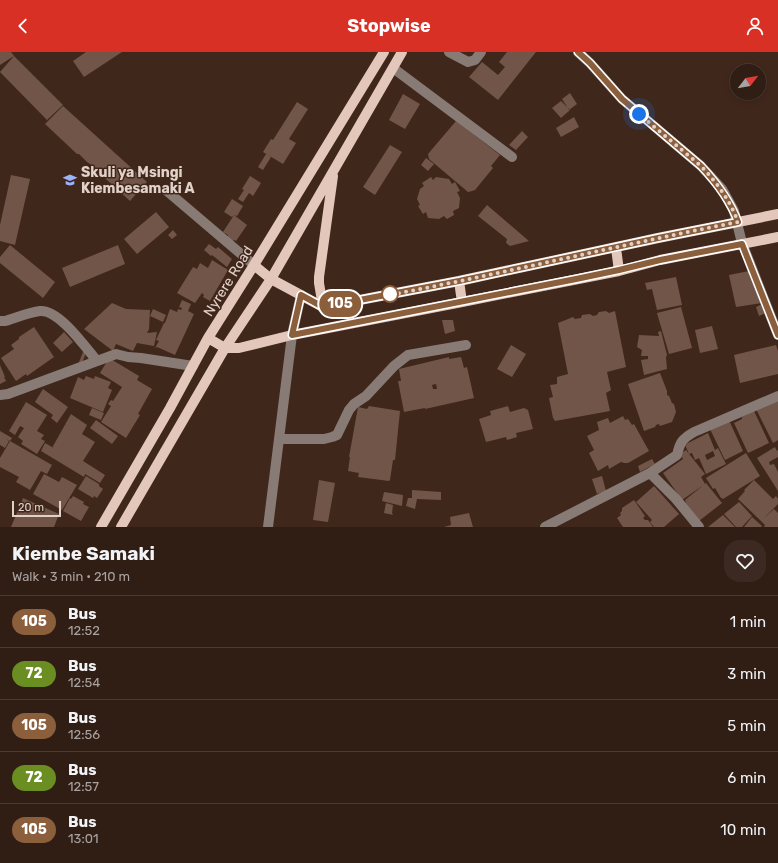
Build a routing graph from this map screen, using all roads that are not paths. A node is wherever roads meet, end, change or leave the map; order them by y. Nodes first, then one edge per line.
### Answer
1 (384, 52) edge
2 (402, 52) edge
3 (449, 52) edge
4 (481, 52) edge
5 (578, 52) edge
6 (393, 68) junction
7 (512, 157) dead end
8 (334, 170) junction
9 (167, 191) dead end
10 (778, 214) edge
11 (738, 222) junction
12 (778, 238) edge
13 (742, 244) junction
14 (616, 248) junction
15 (254, 265) junction
16 (619, 270) junction
17 (271, 279) junction
18 (459, 281) junction
19 (301, 295) junction
20 (462, 302) junction
21 (323, 307) junction
22 (0, 321) edge
23 (292, 335) junction
24 (778, 335) edge
25 (208, 338) junction
26 (466, 345) dead end
27 (225, 348) junction
28 (97, 361) junction
29 (193, 366) junction
30 (0, 395) edge
31 (778, 396) edge
32 (279, 439) junction
33 (650, 473) junction
34 (101, 527) edge
35 (121, 527) edge
36 (268, 527) edge
37 (545, 527) edge
38 (699, 527) edge

1 - 15 main road, Nyrere Road
2 - 6 main road
3 - 4 street
5 - 11 street
6 - 7 street
6 - 8 main road
8 - 17 main road
8 - 21 main road
9 - 15 street
10 - 11 main road
11 - 13 street
11 - 14 main road
12 - 13 main road
13 - 16 main road
13 - 24 street
14 - 16 main road
14 - 18 main road
15 - 17 main road
15 - 25 main road, Nyrere Road
16 - 20 main road
17 - 19 main road
17 - 27 main road
18 - 20 main road
18 - 21 main road
19 - 21 main road
19 - 23 street
20 - 23 main road
22 - 28 street
23 - 27 main road
23 - 32 street
25 - 27 main road
25 - 29 main road, Nyrere Road
26 - 32 street
27 - 35 main road
28 - 29 street
28 - 30 street
29 - 34 main road, Nyrere Road
31 - 33 street
32 - 36 street
33 - 37 street
33 - 38 street

